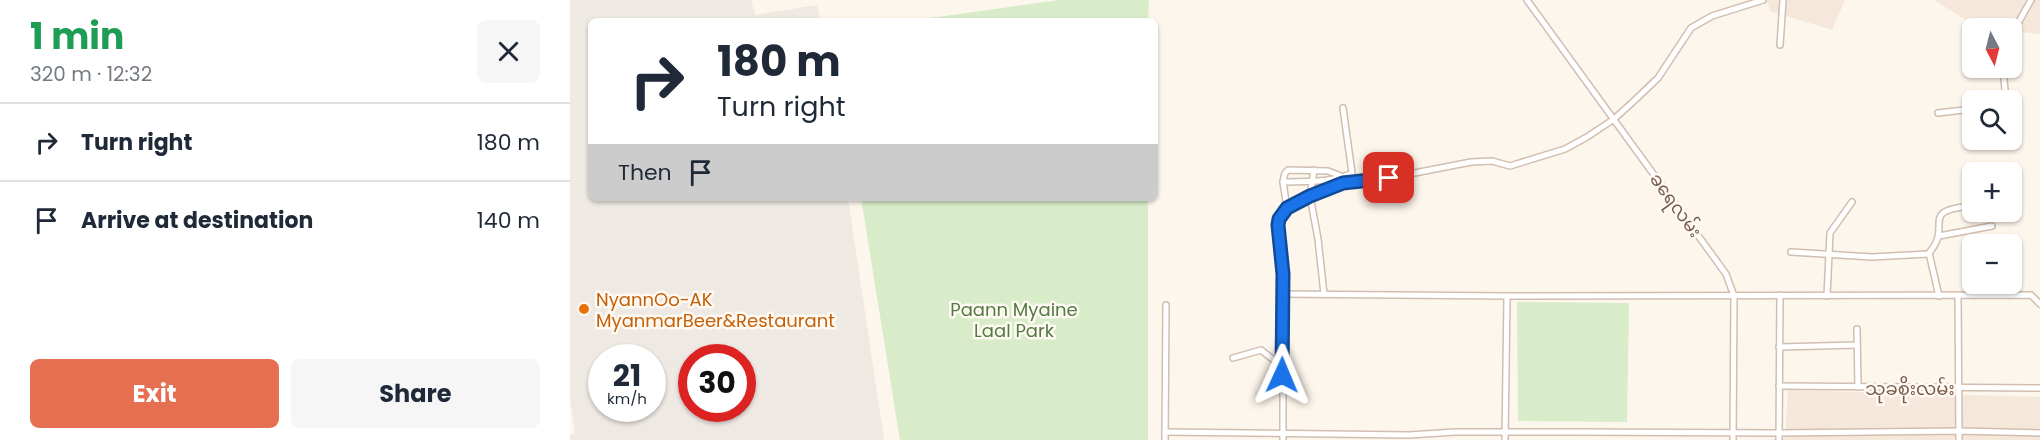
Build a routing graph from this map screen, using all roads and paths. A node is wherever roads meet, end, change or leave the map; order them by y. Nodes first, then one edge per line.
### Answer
1 (1527, 0) edge
2 (1763, 0) edge
3 (1783, 0) edge
4 (2031, 0) edge
5 (2021, 18) edge
6 (1780, 45) dead end
7 (1343, 108) dead end
8 (1962, 110) edge
9 (1938, 113) dead end
10 (1614, 119) junction
11 (1314, 170) junction
12 (1342, 180) junction
13 (1311, 181) junction
14 (1283, 182) junction
15 (1310, 196) junction
16 (1852, 202) dead end
17 (1962, 207) edge
18 (1287, 208) junction
19 (1992, 226) dead end
20 (1939, 236) junction
21 (1791, 252) dead end
22 (1929, 253) junction
23 (1828, 254) junction
24 (1283, 294) junction
25 (1324, 294) junction
26 (1779, 295) junction
27 (1507, 296) junction
28 (1734, 296) junction
29 (1827, 296) junction
30 (1939, 296) junction
31 (1958, 296) junction
32 (2040, 304) edge
33 (1166, 305) dead end
34 (1857, 329) dead end
35 (1857, 345) junction
36 (1779, 347) junction
37 (1233, 358) dead end
38 (1283, 363) junction
39 (1779, 386) junction
40 (1858, 387) junction
41 (2040, 387) edge
42 (1959, 388) junction
43 (1886, 431) junction
44 (1959, 431) junction
45 (1165, 432) junction
46 (1505, 432) junction
47 (1576, 432) junction
48 (1689, 432) junction
49 (1732, 433) junction
50 (1779, 433) junction
51 (2040, 433) edge
52 (1283, 437) edge
53 (1165, 440) edge
54 (1505, 440) edge
55 (1576, 440) edge
56 (1689, 440) edge
57 (1732, 440) edge
58 (1779, 440) edge
59 (1886, 440) edge
60 (1959, 440) edge

1 - 10 street, ခရေလမ်း
2 - 10 street
3 - 6 street
4 - 5 street
7 - 12 street
8 - 9 street
10 - 12 street
10 - 28 street, ခရေလမ်း
11 - 12 street
11 - 13 street
11 - 14 street
12 - 13 street
12 - 15 street
13 - 14 street
13 - 15 street
14 - 18 street
15 - 18 street
15 - 25 street
16 - 23 street
17 - 20 street
18 - 24 street
19 - 20 street
20 - 22 street
21 - 23 street
22 - 23 street
22 - 30 street
23 - 29 street
24 - 25 street
24 - 38 street
25 - 27 street
26 - 28 street
26 - 29 street
26 - 36 street
27 - 28 street
27 - 46 street
28 - 49 street, ခရေလမ်း
29 - 30 street
30 - 31 street
31 - 32 street
31 - 42 street
33 - 45 street
34 - 35 street
35 - 36 street
35 - 40 street
36 - 39 street
37 - 38 street
38 - 52 street
39 - 40 street, သုခစိုးလမ်း
39 - 50 street
40 - 42 street, သုခစိုးလမ်း
41 - 42 street, သုခစိုးလမ်း
42 - 44 street
43 - 44 street
43 - 50 street
43 - 59 street
44 - 51 street
44 - 60 street
45 - 52 street
45 - 53 street
46 - 47 street
46 - 52 street
46 - 54 street
47 - 48 street
47 - 55 street
48 - 49 street
48 - 56 street
49 - 50 street
49 - 57 street, ခရေလမ်း
50 - 58 street

